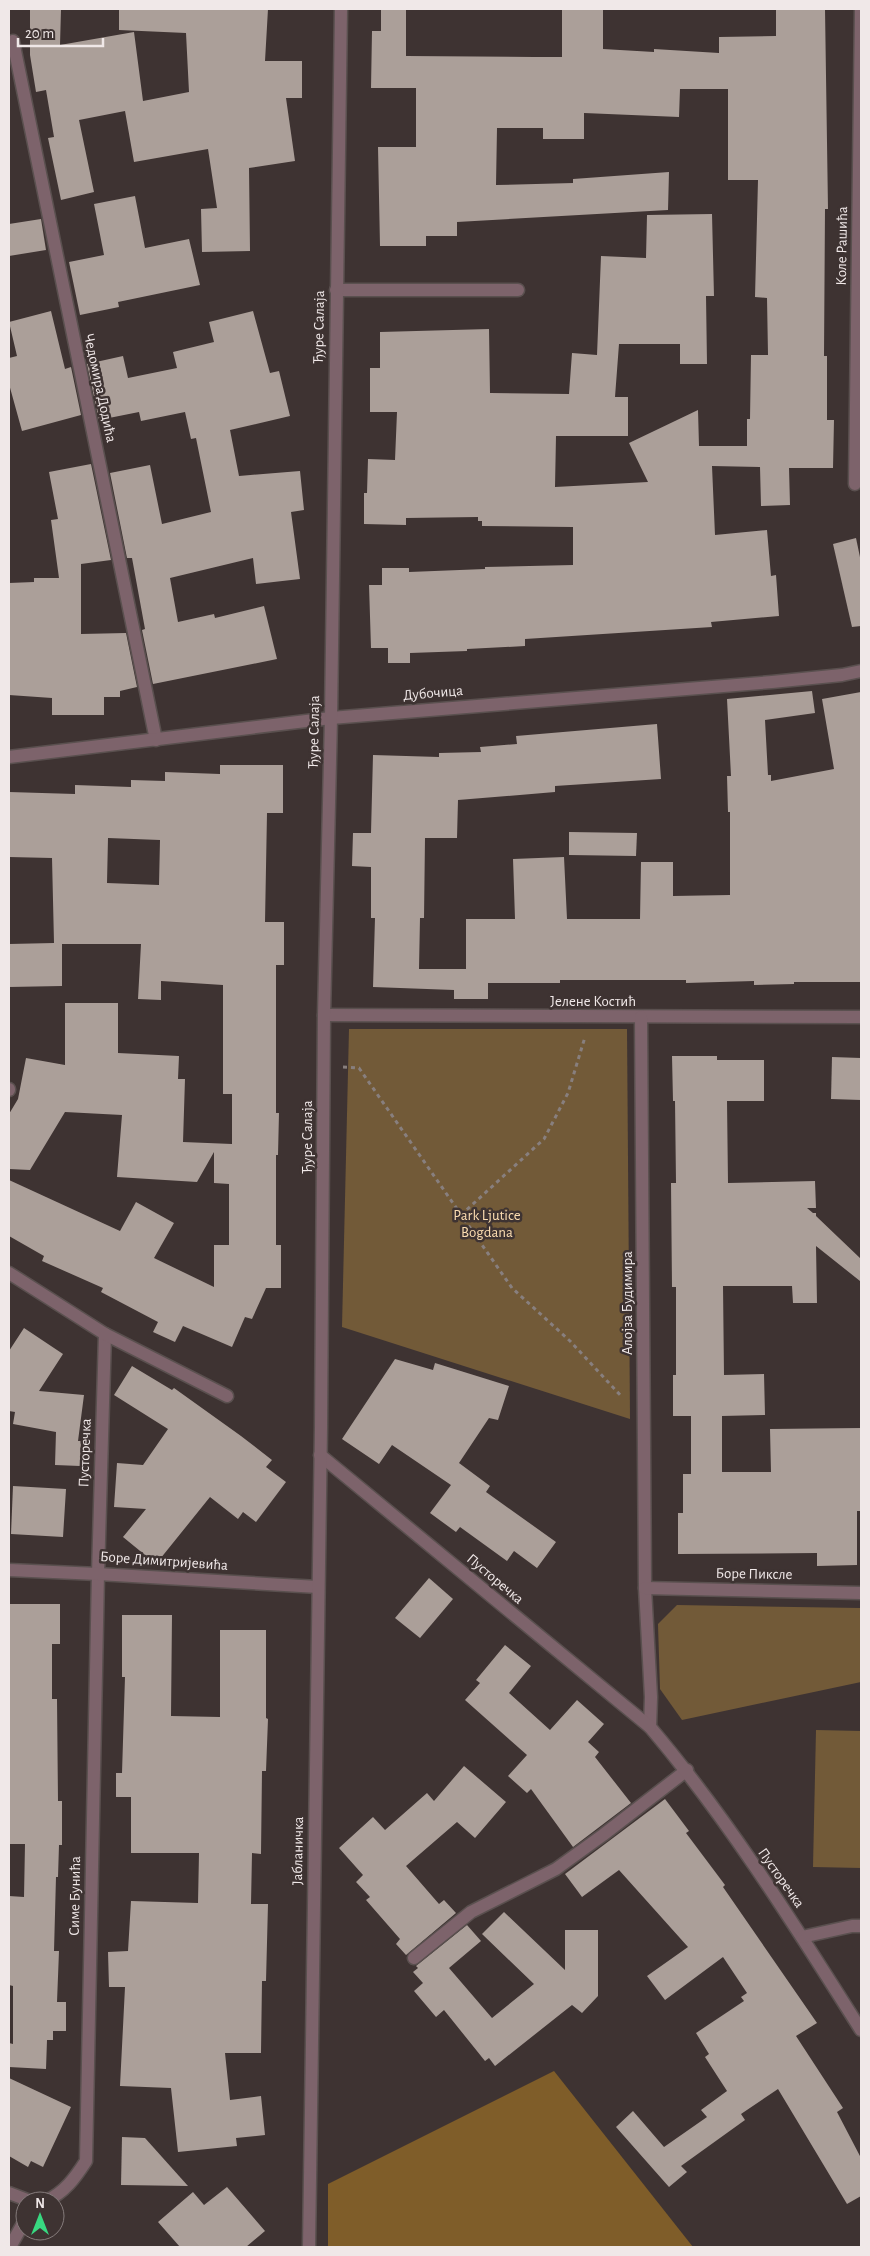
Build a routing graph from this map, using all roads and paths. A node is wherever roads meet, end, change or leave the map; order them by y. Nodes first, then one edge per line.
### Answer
1 (341, 9) edge
2 (861, 9) edge
3 (13, 41) dead end
4 (336, 290) junction
5 (518, 290) dead end
6 (855, 484) dead end
7 (861, 671) edge
8 (331, 718) junction
9 (156, 740) junction
10 (9, 757) edge
11 (324, 1015) junction
12 (591, 1017) junction
13 (641, 1017) junction
14 (861, 1017) edge
15 (359, 1068) dead end
16 (461, 1215) junction
17 (9, 1273) edge
18 (105, 1334) junction
19 (227, 1396) dead end
20 (644, 1425) junction
21 (320, 1456) junction
22 (9, 1570) edge
23 (98, 1574) junction
24 (318, 1587) junction
25 (646, 1588) junction
26 (861, 1593) edge
27 (650, 1727) junction
28 (686, 1770) junction
29 (861, 1926) edge
30 (802, 1937) junction
31 (414, 1958) dead end
32 (861, 2030) edge
33 (63, 2191) edge
34 (309, 2247) edge

1 - 4 street, Ђуре Салаја
2 - 6 street, Коле Рашића
3 - 9 street, Чедомира Додића
4 - 5 street
4 - 8 street, Ђуре Салаја
7 - 8 street, Дубочица
8 - 9 street, Дубочица
8 - 11 street, Ђуре Салаја
9 - 10 street, Дубочица
11 - 12 street, Јелене Костић
11 - 21 street, Ђуре Салаја
12 - 13 street, Јелене Костић
12 - 16 path
13 - 14 street, Јелене Костић
13 - 20 street, Алојза Будимира
15 - 16 path
16 - 20 path
17 - 18 street
18 - 19 street
18 - 23 street, Пусторечка
20 - 25 street, Алојза Будимира
21 - 24 street, Јабланичка
21 - 27 street, Пусторечка
22 - 23 street, Боре Димитријевића
23 - 24 street, Боре Димитријевића
23 - 33 street, Симе Бунића
24 - 34 street, Јабланичка
25 - 26 street, Боре Пиксле
25 - 27 street
27 - 28 street, Пусторечка
28 - 30 street, Пусторечка
28 - 31 street
29 - 30 street
30 - 32 street, Пусторечка

